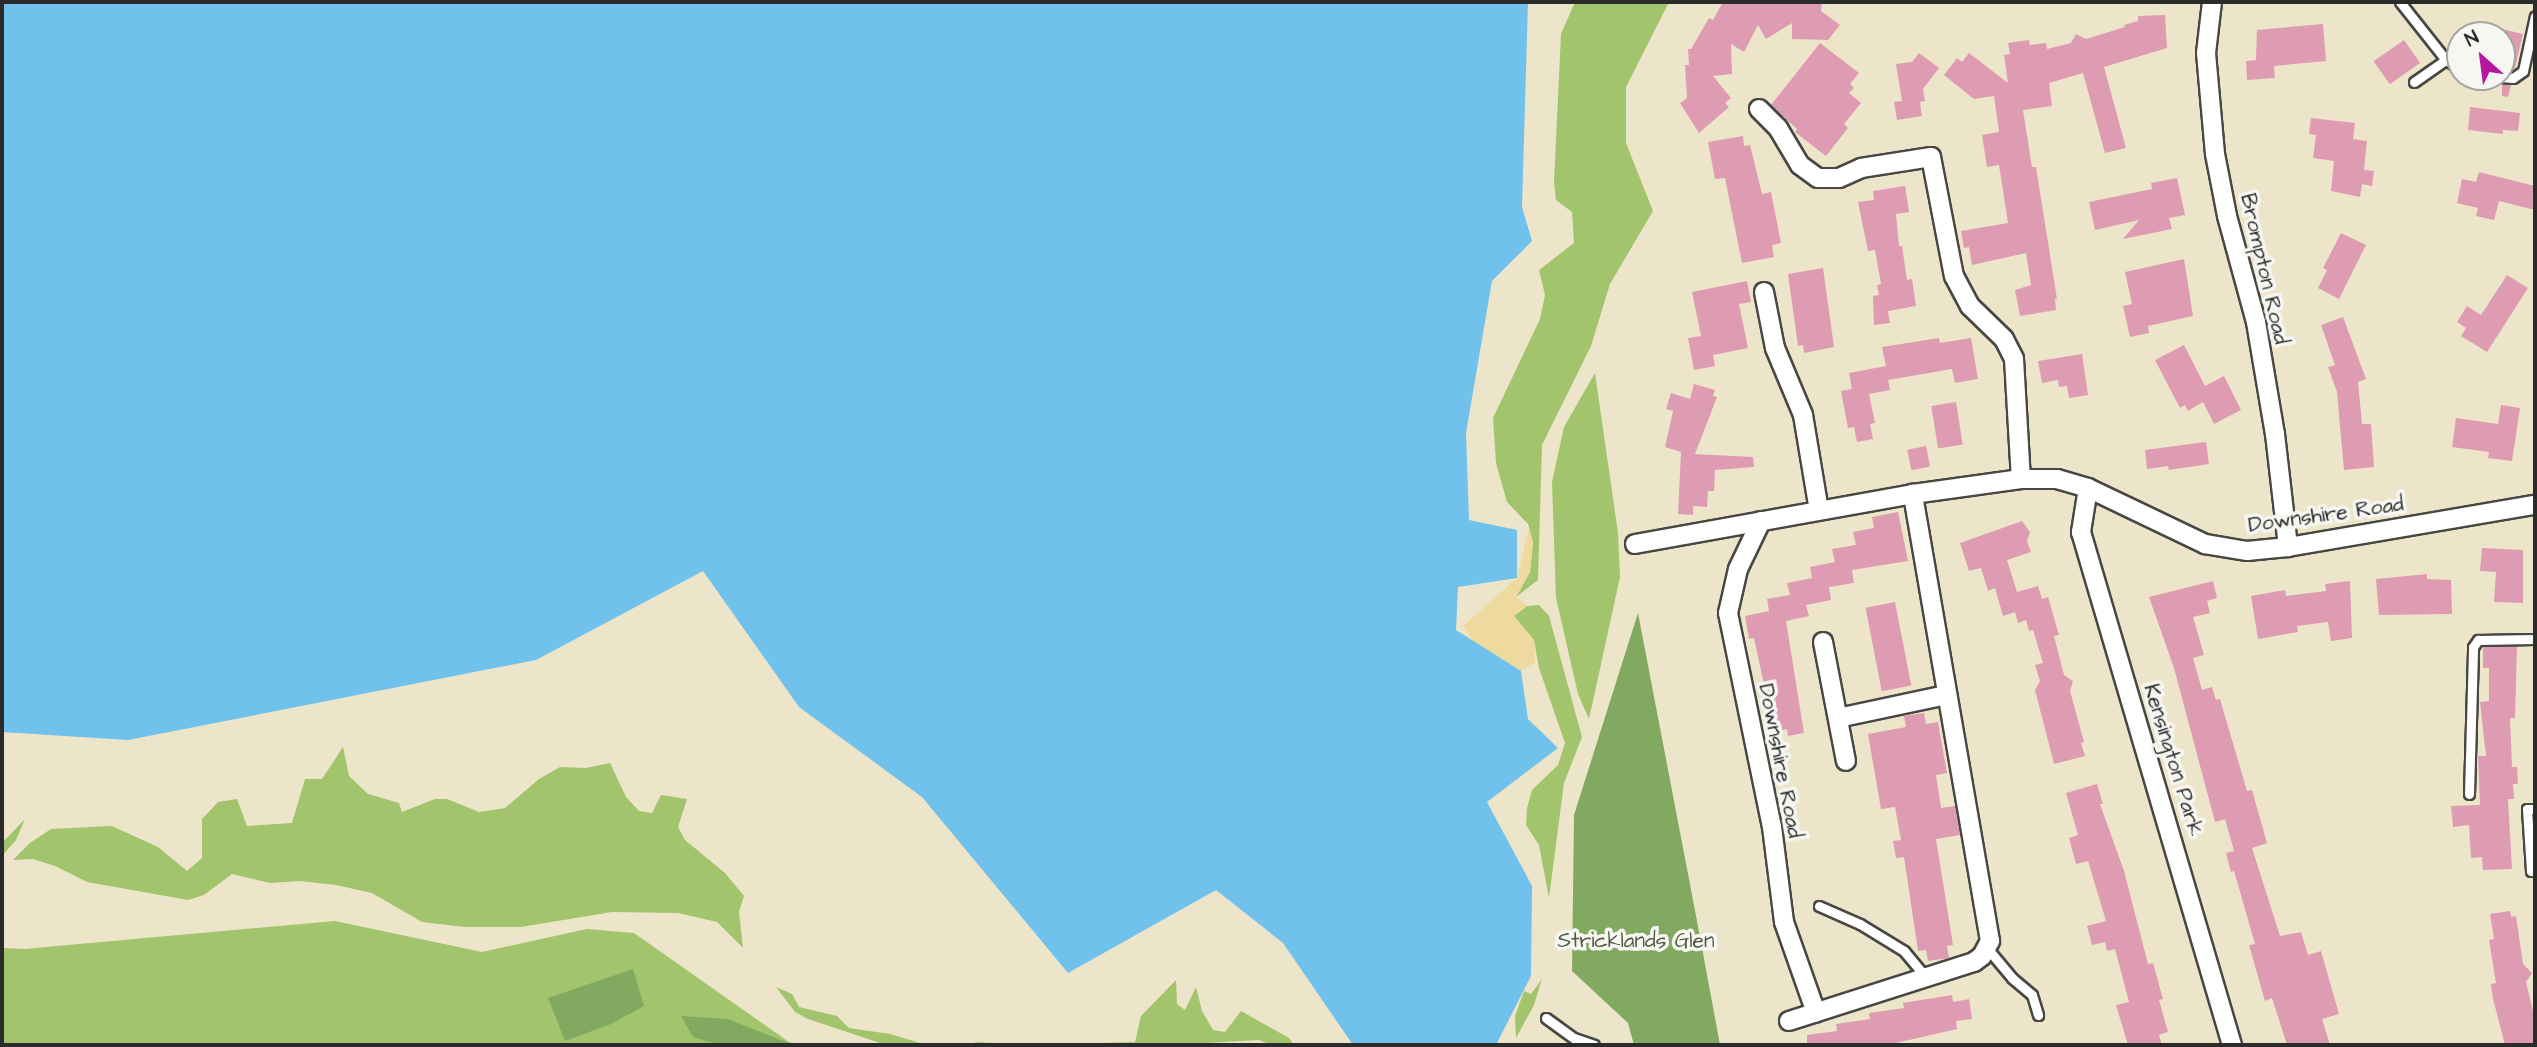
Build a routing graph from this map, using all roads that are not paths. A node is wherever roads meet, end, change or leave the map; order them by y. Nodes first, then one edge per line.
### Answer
1 (2212, 2) edge
2 (2400, 2) edge
3 (2535, 16) edge
4 (2446, 60) joint
5 (2516, 76) edge
6 (2414, 82) dead end
7 (1759, 109) dead end
8 (1764, 292) dead end
9 (2021, 479) junction
10 (2088, 488) junction
11 (1913, 494) junction
12 (2535, 505) edge
13 (1819, 511) junction
14 (1761, 521) junction
15 (1635, 544) dead end
16 (2288, 547) junction
17 (2535, 639) edge
18 (1823, 642) dead end
19 (1946, 695) junction
20 (1838, 718) junction
21 (1846, 761) dead end
22 (2469, 794) dead end
23 (2535, 809) edge
24 (2535, 871) edge
25 (1819, 906) dead end
26 (1987, 948) junction
27 (1926, 978) junction
28 (1816, 1013) junction
29 (2038, 1015) dead end
30 (1546, 1018) dead end
31 (1788, 1021) dead end
32 (1594, 1045) edge
33 (2232, 1045) edge

1 - 16 street, Brompton Road
2 - 4 lane
3 - 5 lane
4 - 6 lane
7 - 9 street
8 - 13 street
9 - 10 street, Downshire Road
9 - 11 street, Downshire Road
10 - 16 street, Downshire Road
10 - 33 street, Kensington Park
11 - 13 street, Downshire Road
11 - 19 street
12 - 16 street, Downshire Road
13 - 14 street, Downshire Road
14 - 15 street, Downshire Road
14 - 28 street, Downshire Road
17 - 22 lane
18 - 20 street
19 - 20 street
19 - 26 street
20 - 21 street
23 - 24 lane
25 - 27 lane
26 - 27 street
26 - 29 lane
27 - 28 street
28 - 31 street
30 - 32 lane

